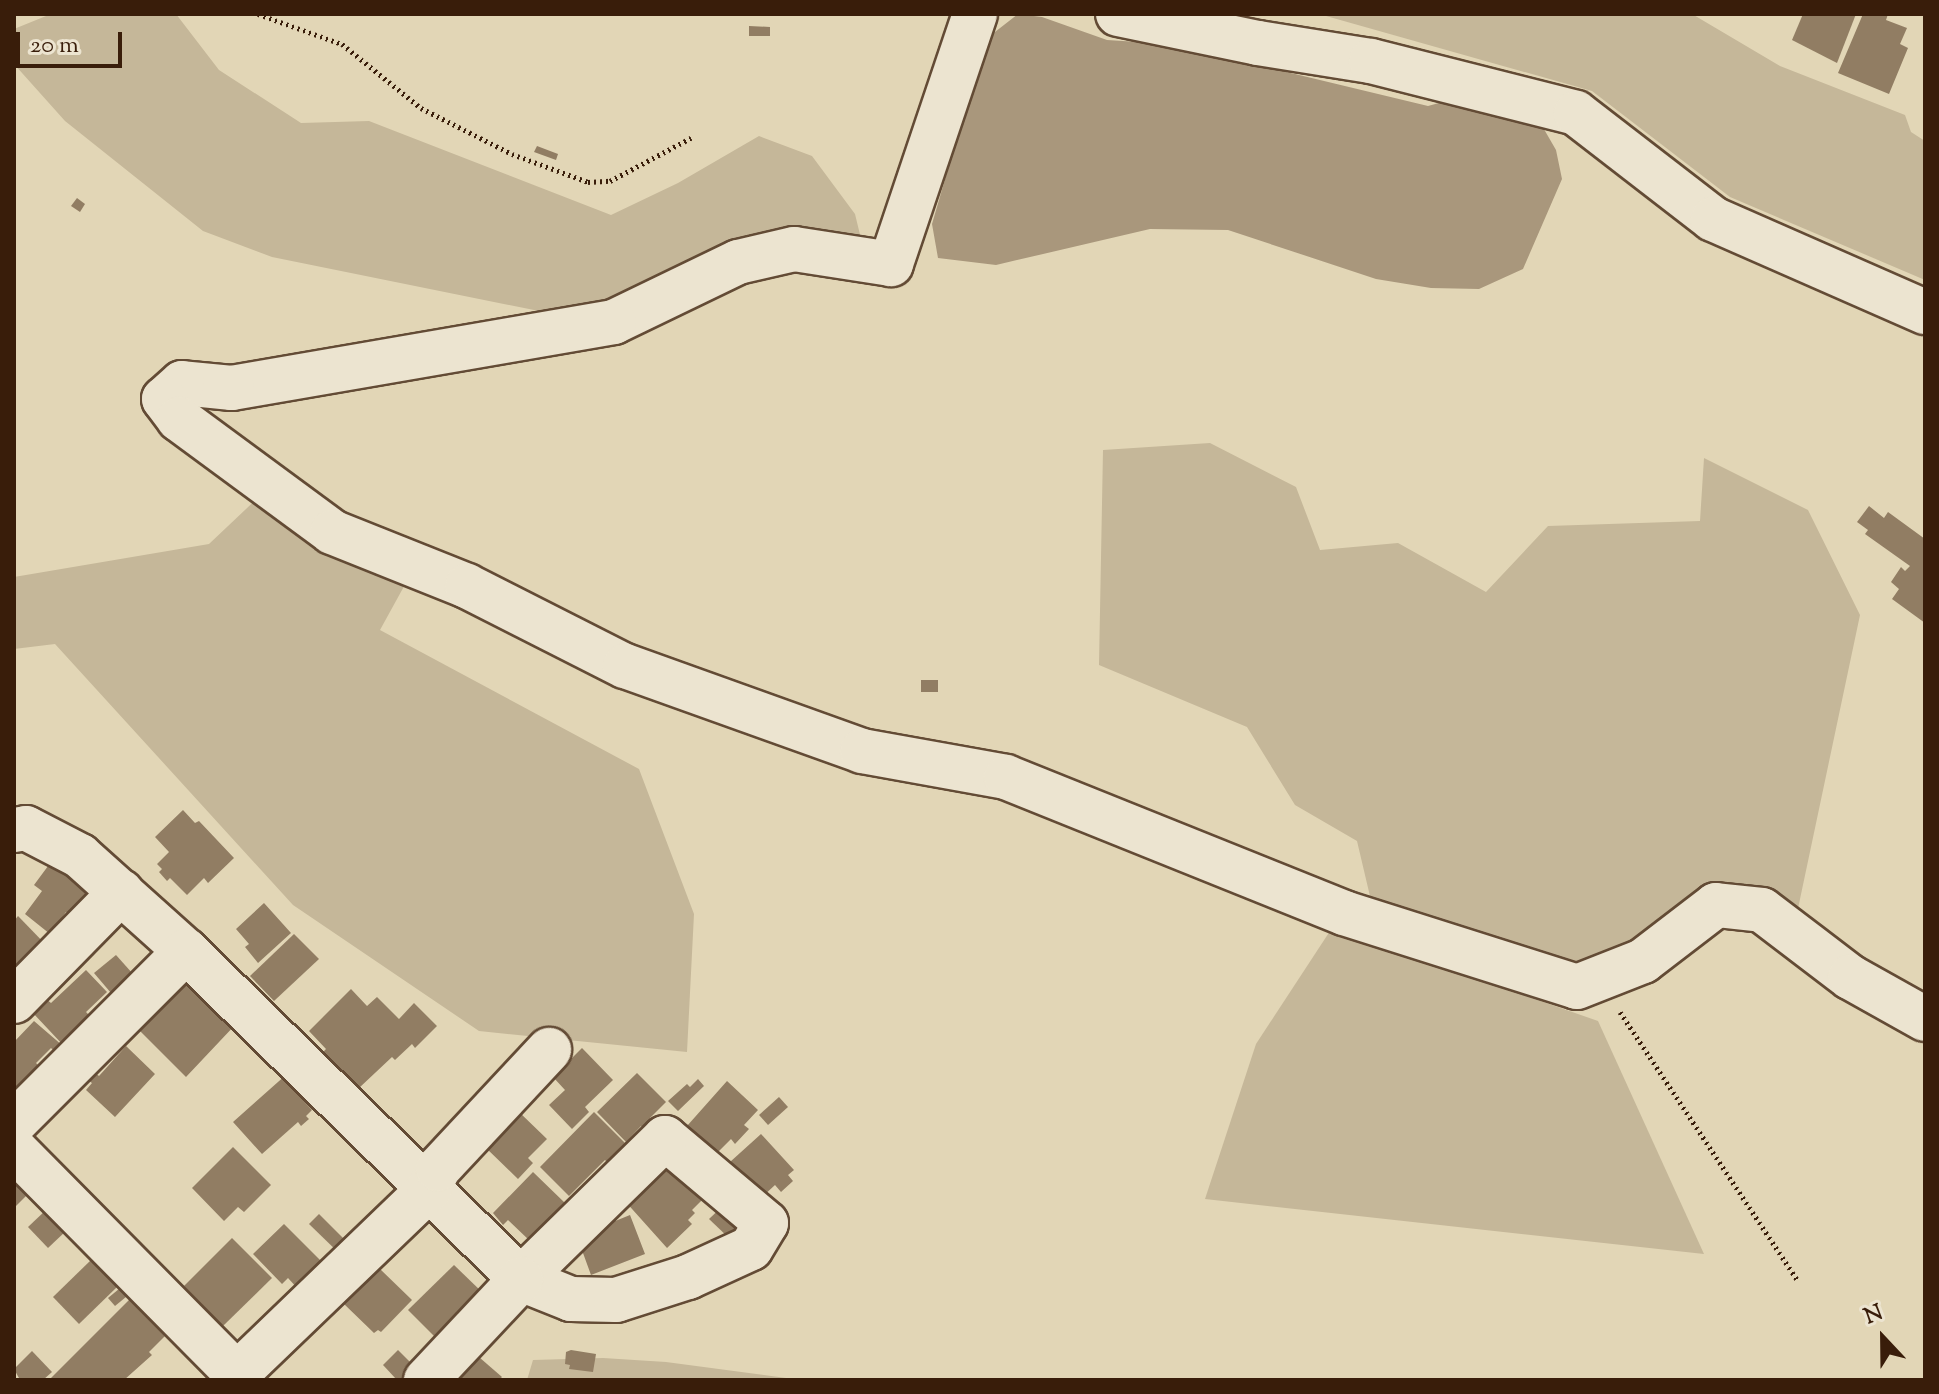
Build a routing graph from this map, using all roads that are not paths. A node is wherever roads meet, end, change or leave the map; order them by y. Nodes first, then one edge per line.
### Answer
1 (1118, 14) edge
2 (969, 15) edge
3 (1925, 312) edge
4 (14, 830) edge
5 (121, 892) junction
6 (186, 951) junction
7 (14, 1001) edge
8 (1925, 1019) edge
9 (549, 1050) dead end
10 (14, 1123) edge
11 (14, 1149) edge
12 (429, 1189) junction
13 (521, 1279) junction
14 (426, 1380) edge

1 - 3 street
2 - 8 street
4 - 5 street
5 - 6 street
5 - 7 street
6 - 10 street
6 - 12 street
9 - 12 street
11 - 12 street
12 - 13 street
13 - 13 street
13 - 14 street

